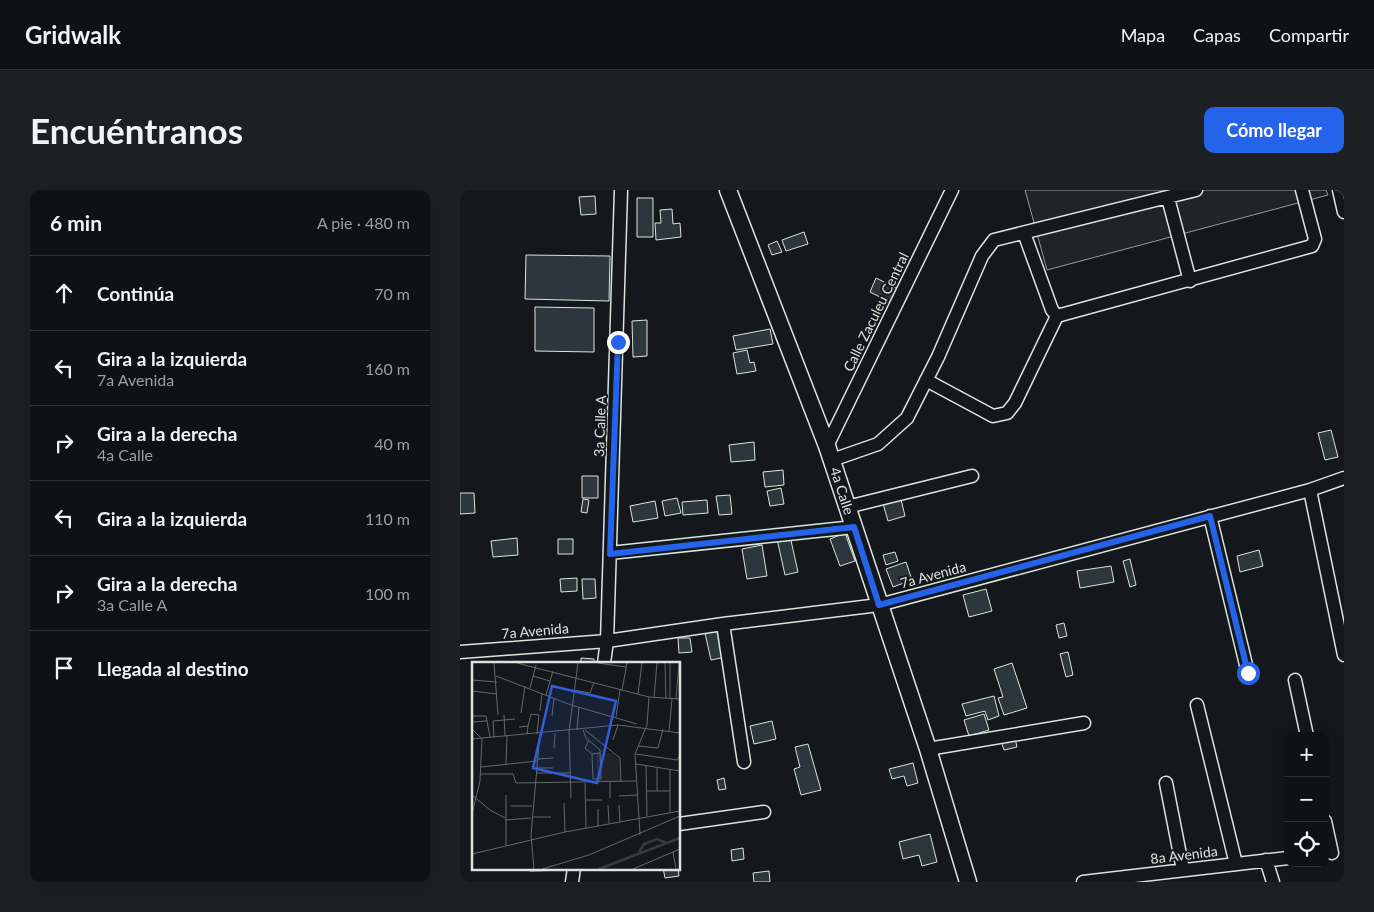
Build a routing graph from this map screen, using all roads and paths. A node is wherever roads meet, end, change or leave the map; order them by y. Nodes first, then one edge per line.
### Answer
1 (621, 190) edge
2 (728, 190) edge
3 (952, 190) edge
4 (1196, 190) edge
5 (1302, 190) edge
6 (1339, 190) edge
7 (1168, 198) junction
8 (1344, 212) edge
9 (1024, 233) junction
10 (1190, 281) junction
11 (1057, 316) junction
12 (926, 380) junction
13 (829, 453) junction
14 (972, 476) dead end
15 (1344, 478) edge
16 (1310, 490) junction
17 (847, 507) junction
18 (1210, 516) junction
19 (854, 527) junction
20 (610, 554) junction
21 (879, 605) junction
22 (723, 624) junction
23 (607, 641) junction
24 (460, 652) edge
25 (1344, 655) edge
26 (604, 662) edge
27 (1248, 673) dead end
28 (1295, 680) dead end
29 (1198, 705) dead end
30 (1084, 723) dead end
31 (1306, 732) edge
32 (928, 749) junction
33 (744, 762) dead end
34 (1166, 783) dead end
35 (764, 812) dead end
36 (1325, 822) edge
37 (680, 824) edge
38 (1334, 852) edge
39 (1284, 858) edge
40 (1266, 860) junction
41 (1236, 864) junction
42 (1183, 870) junction
43 (968, 882) edge
44 (1083, 882) edge
45 (1273, 882) edge

1 - 20 street, 3a Calle A
2 - 13 street, 4a Calle
3 - 13 street, Calle Zaculeu Central
4 - 7 street
5 - 10 street
6 - 8 street
7 - 9 street
7 - 10 street
9 - 11 street
9 - 12 street
10 - 11 street
11 - 12 street
12 - 13 street
13 - 17 street, 4a Calle
14 - 17 street
15 - 16 street, 7a Avenida
16 - 18 street, 7a Avenida
16 - 25 street
17 - 19 street, 4a Calle
18 - 21 street, 7a Avenida
18 - 27 street
19 - 20 street
19 - 21 street, 4a Calle
20 - 23 street, 3a Calle A
21 - 22 street, 7a Avenida
21 - 32 street, 4a Calle
22 - 23 street, 7a Avenida
22 - 33 street
23 - 24 street, 7a Avenida
23 - 26 street, 3a Calle A
28 - 31 street
29 - 41 street
30 - 32 street
32 - 43 street, 4a Calle
34 - 42 street
35 - 37 street
36 - 38 street
39 - 40 street, 8a Avenida
40 - 41 street, 8a Avenida
40 - 45 street
41 - 42 street, 8a Avenida
42 - 44 street, 8a Avenida

